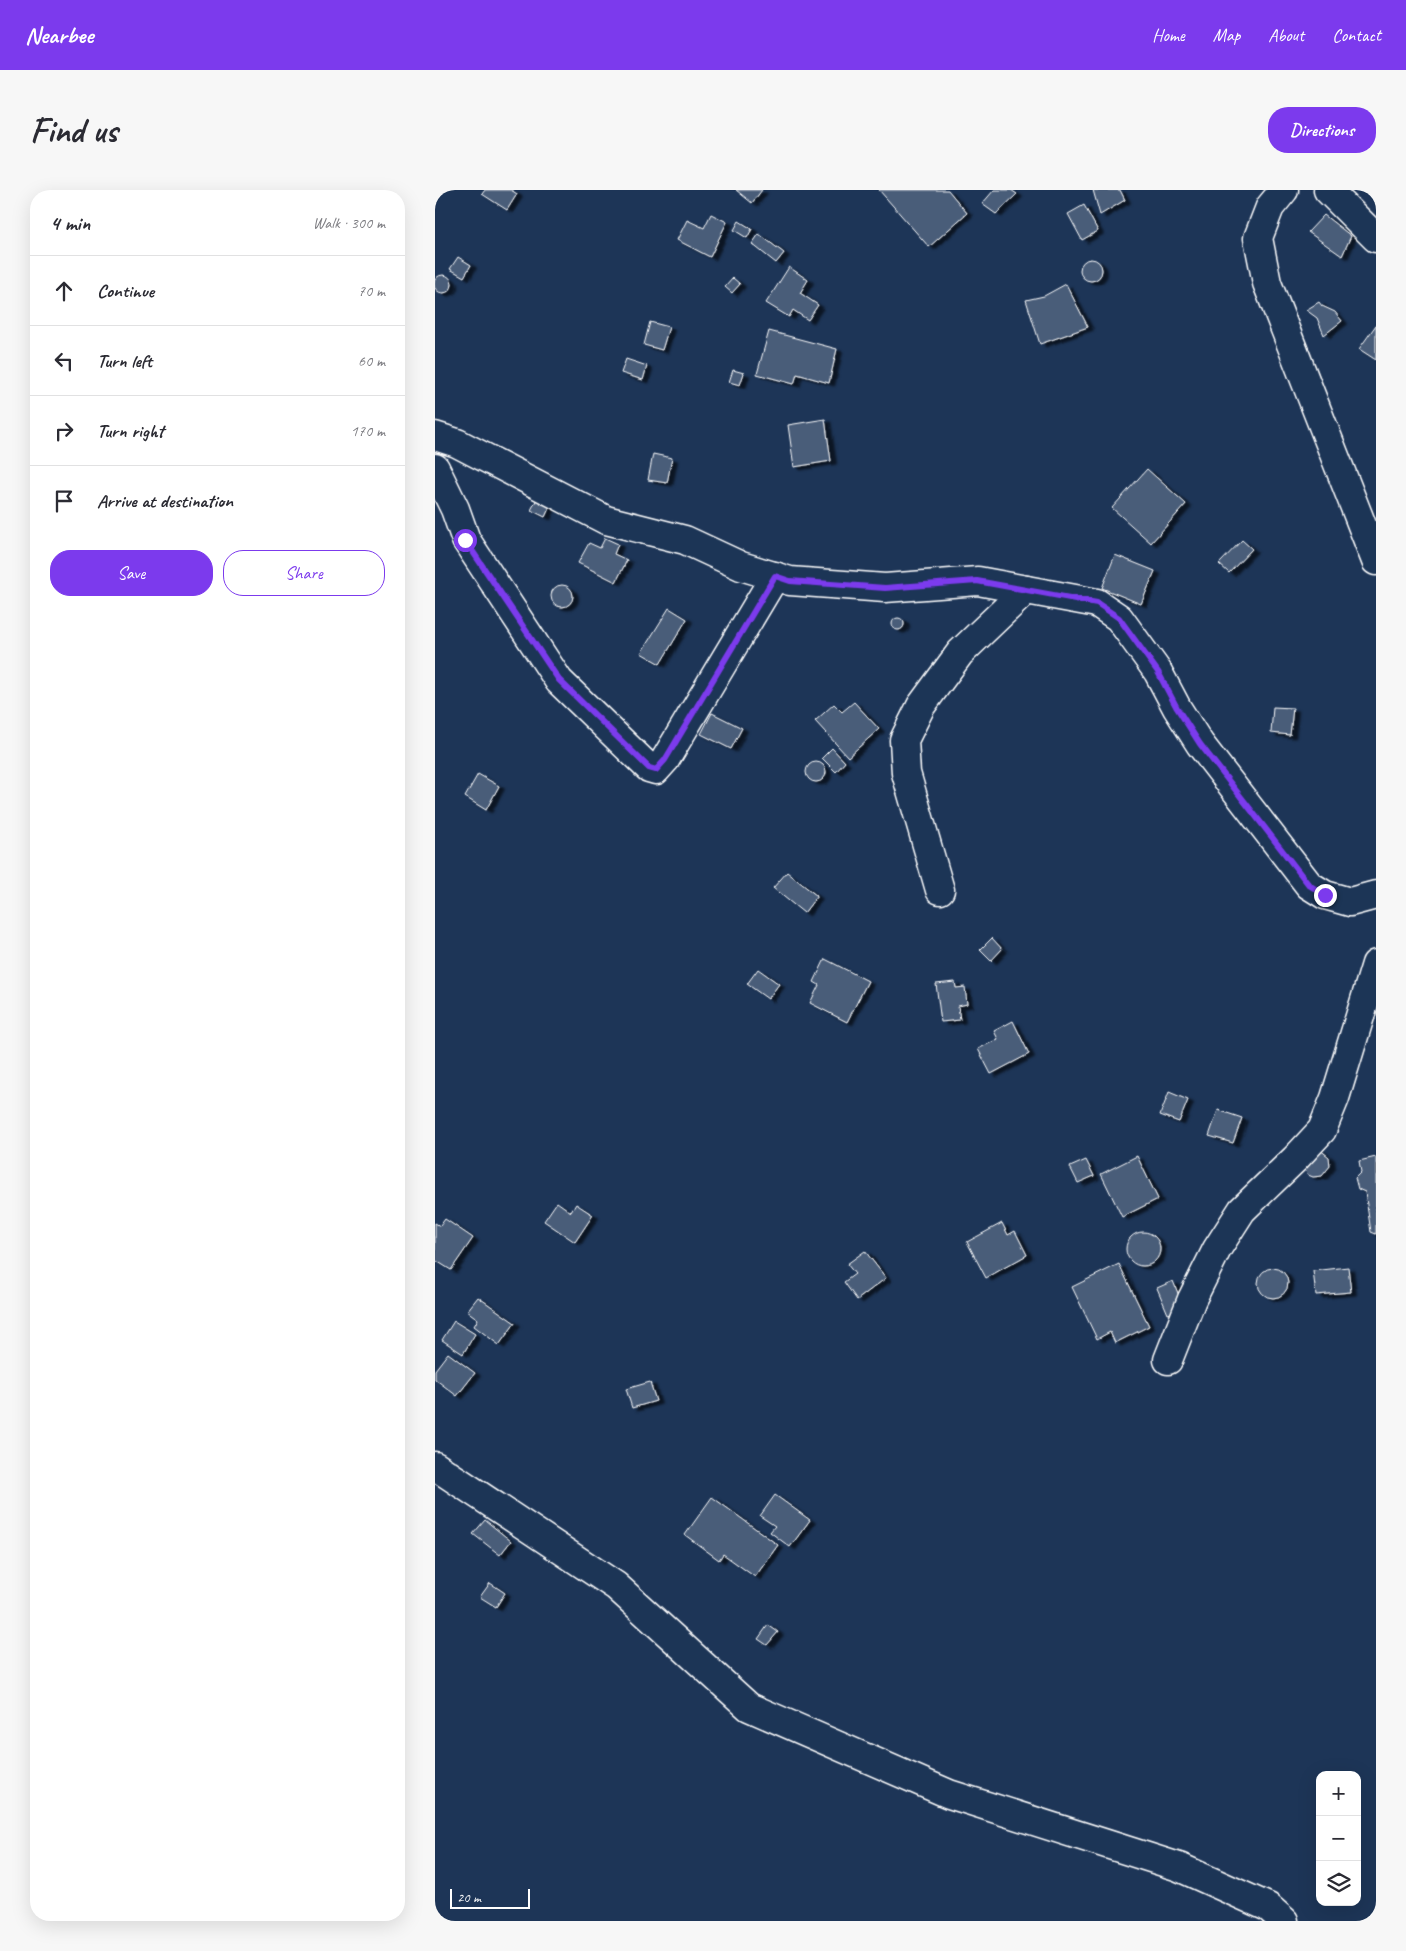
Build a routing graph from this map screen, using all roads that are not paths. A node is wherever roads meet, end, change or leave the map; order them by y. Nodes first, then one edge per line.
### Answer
1 (1285, 190) edge
2 (1329, 190) edge
3 (1376, 238) edge
4 (435, 436) edge
5 (435, 468) edge
6 (1376, 561) edge
7 (775, 576) junction
8 (1026, 590) junction
9 (940, 890) dead end
10 (1376, 895) edge
11 (1376, 964) edge
12 (1169, 1360) dead end
13 (435, 1466) edge
14 (1283, 1921) edge

1 - 6 street
2 - 3 street
4 - 7 street
5 - 7 street
7 - 8 street
8 - 9 street
8 - 10 street
11 - 12 street
13 - 14 street

